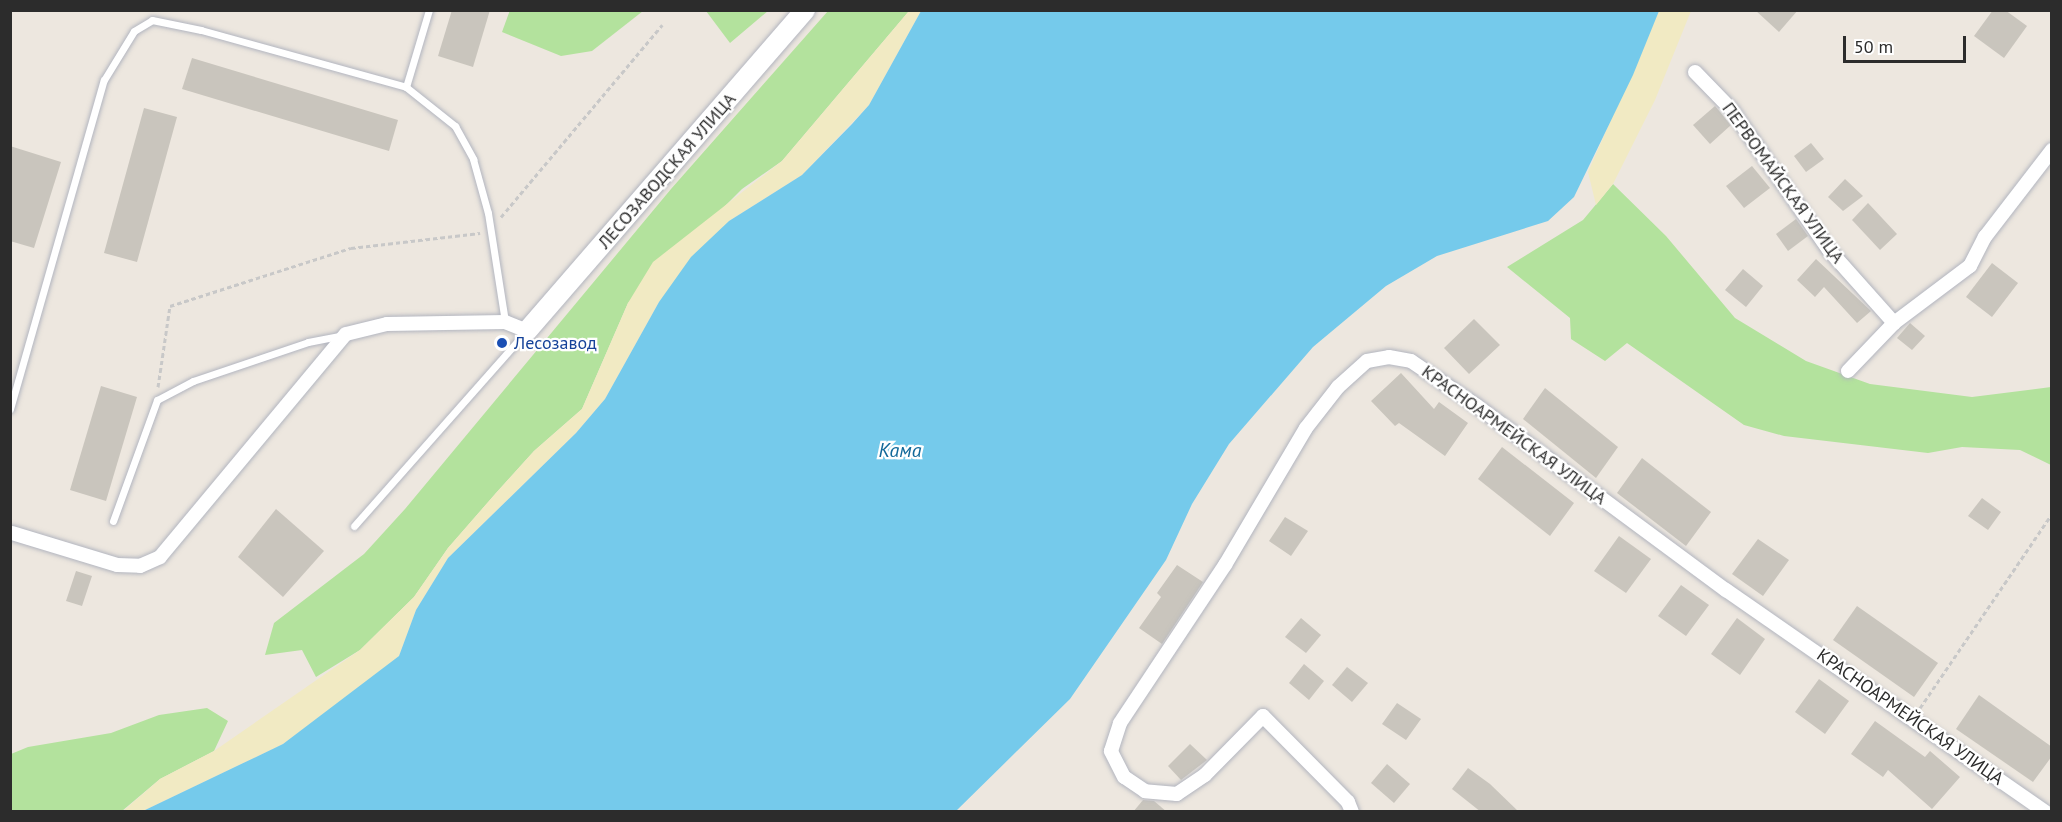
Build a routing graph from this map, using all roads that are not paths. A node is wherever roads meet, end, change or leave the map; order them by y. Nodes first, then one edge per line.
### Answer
1 (429, 10) edge
2 (805, 10) edge
3 (1695, 72) dead end
4 (406, 87) junction
5 (2052, 150) edge
6 (505, 322) junction
7 (1894, 322) junction
8 (527, 331) junction
9 (346, 334) junction
10 (1848, 371) dead end
11 (10, 409) edge
12 (113, 521) dead end
13 (354, 526) dead end
14 (11, 534) edge
15 (1352, 812) edge
16 (2046, 812) edge

1 - 4 lane
2 - 8 street, ЛЕСОЗАВОДСКАЯ УЛИЦА
3 - 7 street, ПЕРВОМАЙСКАЯ УЛИЦА
4 - 6 lane
4 - 11 lane
5 - 7 street
6 - 8 street
6 - 9 street
7 - 10 street
8 - 13 lane
9 - 12 lane
9 - 14 street
15 - 16 street, КРАСНОАРМЕЙСКАЯ УЛИЦА

